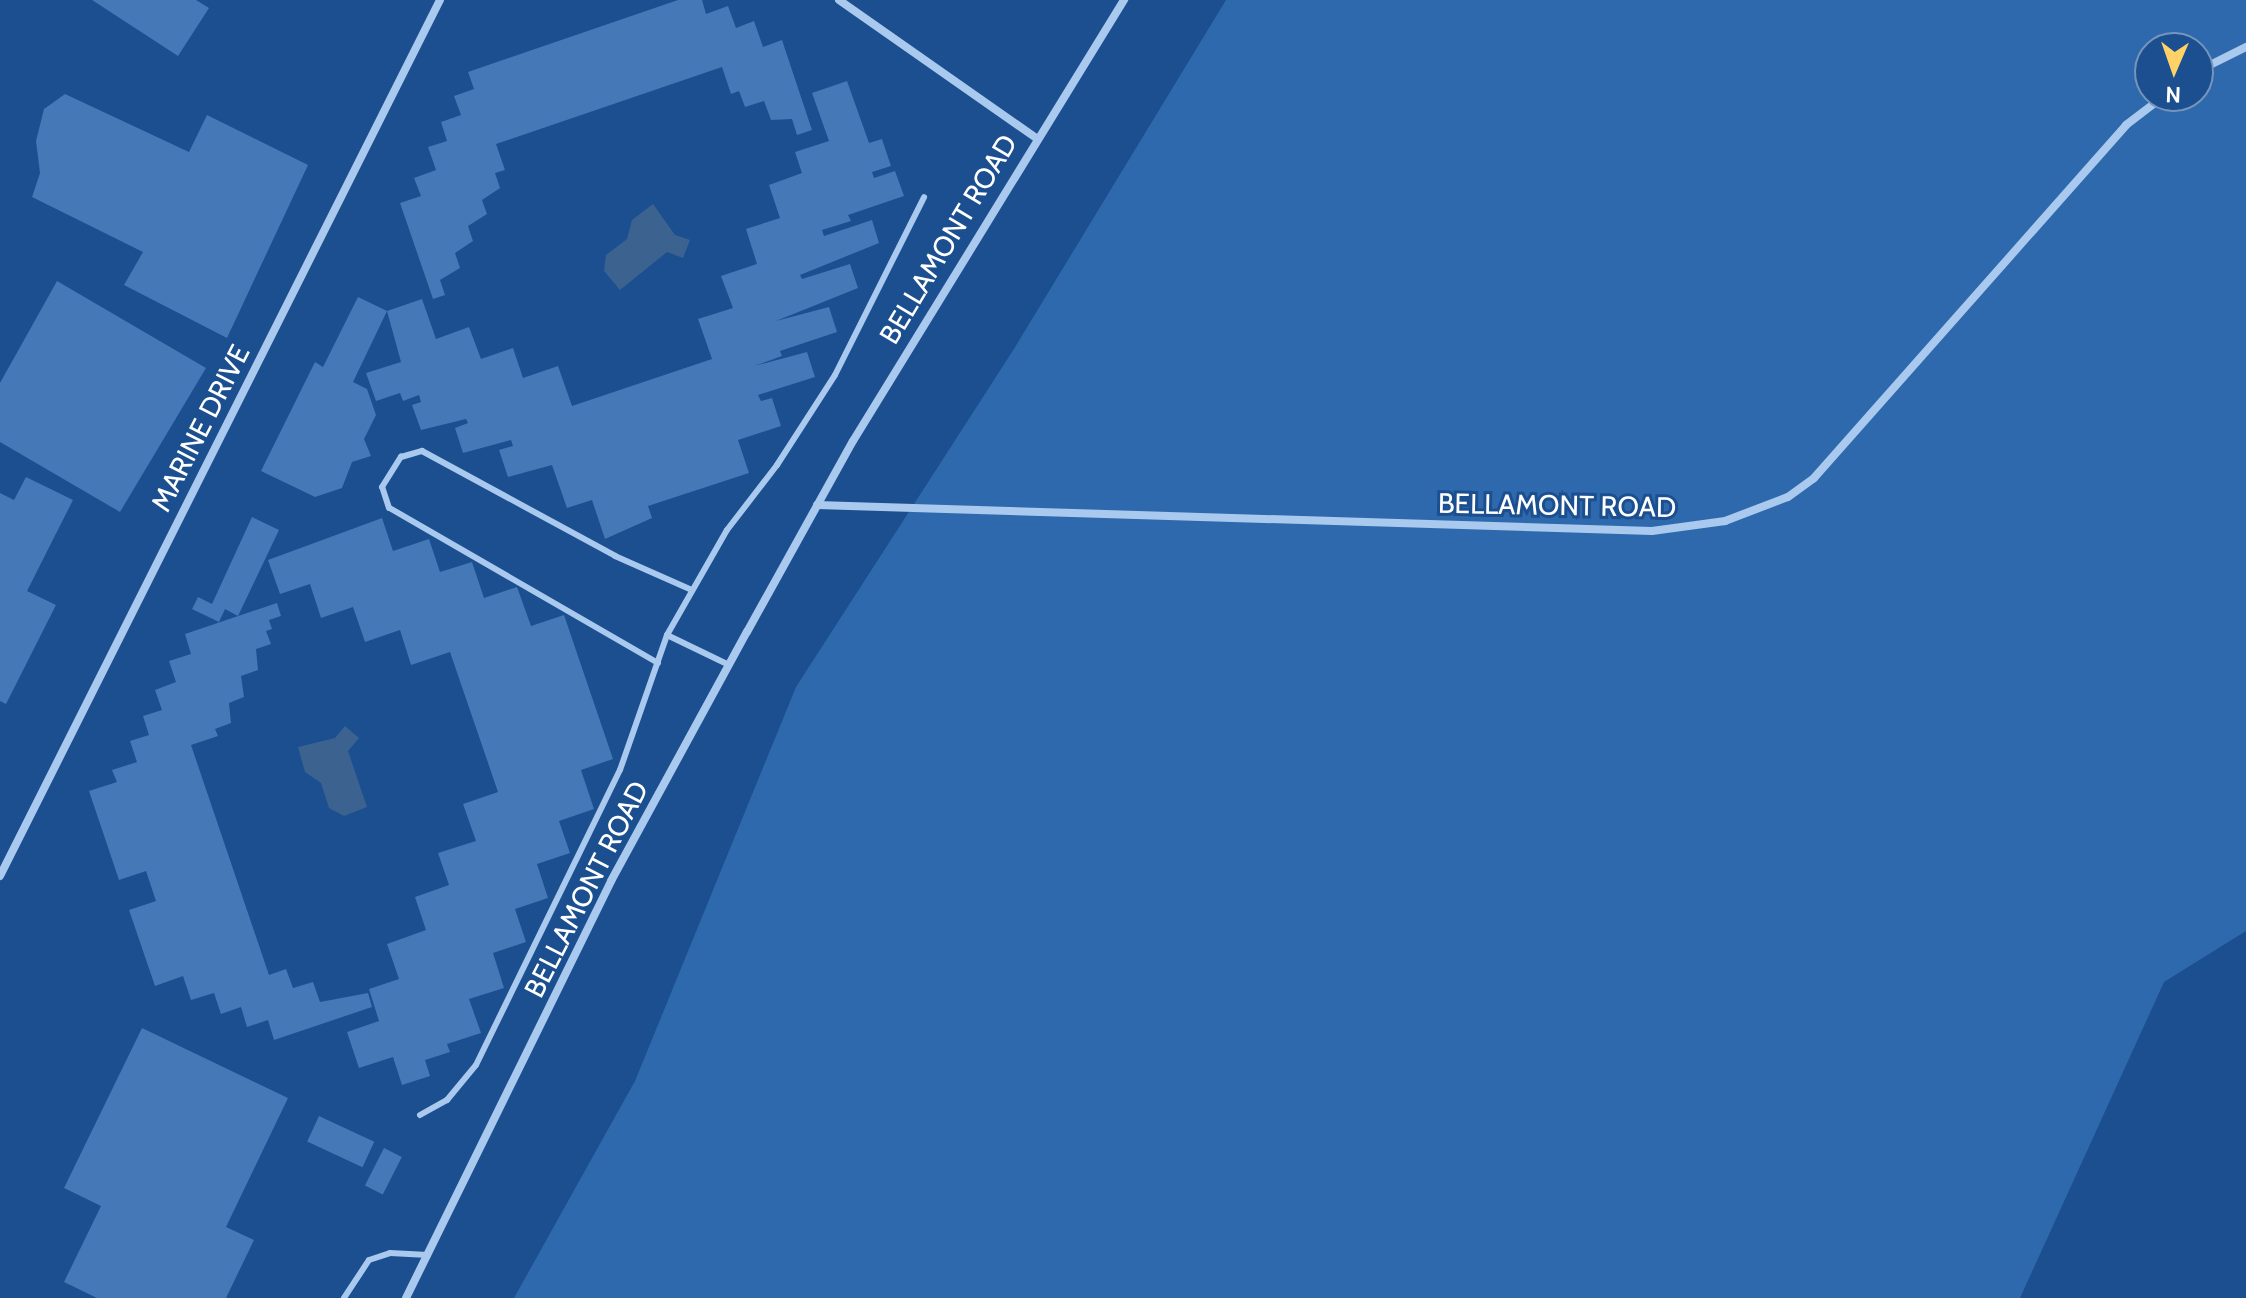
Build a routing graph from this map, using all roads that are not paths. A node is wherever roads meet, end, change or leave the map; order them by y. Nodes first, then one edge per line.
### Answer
1 (440, 0) edge
2 (839, 0) edge
3 (1124, 0) edge
4 (2246, 47) edge
5 (2214, 63) edge
6 (2143, 112) edge
7 (1035, 137) junction
8 (924, 197) dead end
9 (817, 505) junction
10 (692, 590) junction
11 (667, 635) junction
12 (658, 663) junction
13 (729, 665) junction
14 (0, 876) edge
15 (420, 1115) dead end
16 (428, 1255) junction
17 (344, 1298) edge
18 (406, 1298) edge

1 - 14 street, MARINE DRIVE
2 - 7 street
3 - 7 street, BELLAMONT ROAD
4 - 5 street
6 - 9 street, BELLAMONT ROAD
7 - 9 street, BELLAMONT ROAD
8 - 10 lane
9 - 13 street, BELLAMONT ROAD
10 - 11 lane
10 - 12 lane
11 - 12 lane
11 - 13 lane
12 - 15 lane
13 - 16 street, BELLAMONT ROAD
16 - 17 lane
16 - 18 street, BELLAMONT ROAD

